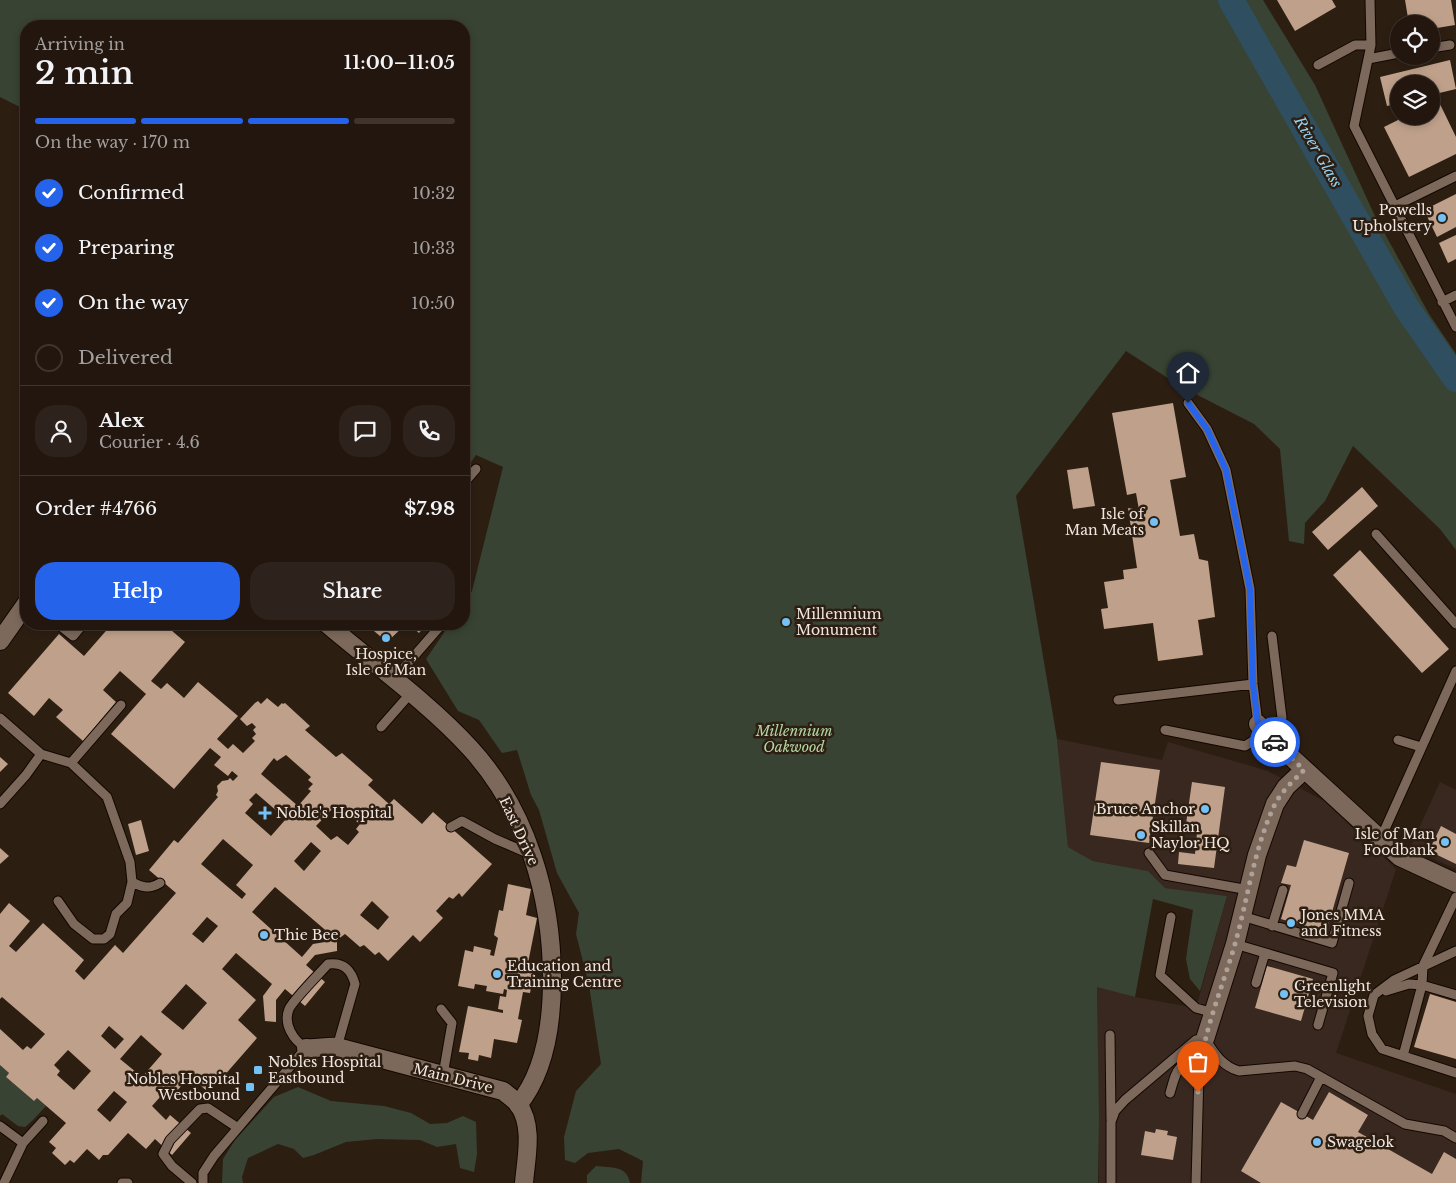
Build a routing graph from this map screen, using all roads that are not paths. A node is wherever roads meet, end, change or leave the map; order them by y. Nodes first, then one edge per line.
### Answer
1 (1370, 0) edge
2 (1450, 44) dead end
3 (1371, 45) junction
4 (1440, 46) edge
5 (1390, 54) edge
6 (1368, 58) junction
7 (1318, 65) dead end
8 (1456, 176) edge
9 (1395, 206) junction
10 (1456, 295) edge
11 (1442, 302) junction
12 (1456, 327) edge
13 (1188, 403) dead end
14 (476, 469) dead end
15 (470, 476) edge
16 (1376, 534) dead end
17 (20, 613) edge
18 (1456, 624) edge
19 (66, 630) edge
20 (78, 630) edge
21 (335, 630) edge
22 (437, 630) edge
23 (1272, 636) dead end
24 (0, 641) edge
25 (1456, 671) edge
26 (394, 679) junction
27 (1253, 684) junction
28 (410, 694) junction
29 (1118, 700) dead end
30 (121, 705) dead end
31 (0, 718) edge
32 (381, 727) dead end
33 (1261, 729) junction
34 (1165, 730) dead end
35 (1398, 740) dead end
36 (1421, 747) junction
37 (41, 754) junction
38 (71, 763) junction
39 (1304, 770) junction
40 (0, 804) edge
41 (450, 827) dead end
42 (1378, 836) junction
43 (1149, 853) dead end
44 (533, 855) junction
45 (132, 882) junction
46 (160, 883) dead end
47 (1349, 883) dead end
48 (1456, 883) edge
49 (1250, 890) junction
50 (1283, 890) dead end
51 (1456, 897) edge
52 (58, 901) dead end
53 (1242, 916) junction
54 (1171, 917) dead end
55 (1272, 926) junction
56 (1235, 944) junction
57 (1456, 951) edge
58 (1265, 953) junction
59 (1422, 966) junction
60 (1256, 984) dead end
61 (1422, 985) junction
62 (1456, 995) edge
63 (1374, 996) junction
64 (441, 1009) dead end
65 (1214, 1012) junction
66 (1318, 1024) dead end
67 (1110, 1035) dead end
68 (1205, 1039) junction
69 (337, 1047) junction
70 (306, 1048) junction
71 (1403, 1056) junction
72 (1201, 1058) junction
73 (1456, 1073) edge
74 (443, 1075) junction
75 (1321, 1077) junction
76 (1170, 1093) dead end
77 (518, 1104) junction
78 (1302, 1114) dead end
79 (43, 1121) dead end
80 (1112, 1122) junction
81 (0, 1126) edge
82 (238, 1128) junction
83 (1456, 1138) edge
84 (23, 1143) junction
85 (4, 1183) edge
86 (122, 1183) edge
87 (128, 1183) edge
88 (192, 1183) edge
89 (203, 1183) edge
90 (524, 1183) edge
91 (1111, 1183) edge
92 (1196, 1183) edge

1 - 3 lane
2 - 4 lane
3 - 6 lane
3 - 7 lane
5 - 6 lane
6 - 9 lane
8 - 9 lane
9 - 11 lane
10 - 11 lane
11 - 12 lane
13 - 27 lane
14 - 15 lane
16 - 18 lane
17 - 24 street
19 - 20 lane
21 - 26 street, East Drive
22 - 26 lane
23 - 33 lane
25 - 36 lane
26 - 28 street, East Drive
27 - 29 lane
27 - 33 lane
28 - 32 lane
28 - 44 street, East Drive
30 - 38 lane
31 - 37 lane
33 - 34 lane
33 - 39 street
35 - 36 lane
36 - 42 lane
37 - 38 lane
37 - 40 lane
38 - 45 lane
39 - 42 street
39 - 49 street
41 - 44 lane
42 - 48 street
43 - 49 lane
44 - 77 street, East Drive
45 - 46 lane
45 - 52 lane
47 - 55 lane
49 - 53 street
50 - 55 lane
51 - 59 lane
53 - 55 lane
53 - 56 street
54 - 65 lane
56 - 58 lane
56 - 65 street
57 - 59 lane
58 - 60 lane
58 - 66 lane
59 - 61 lane
59 - 63 lane
61 - 62 lane
61 - 63 lane
61 - 71 lane
63 - 71 lane
64 - 74 lane
65 - 68 street
67 - 80 lane
68 - 72 lane
68 - 75 lane
68 - 80 lane
69 - 70 street, Main Drive
69 - 70 lane
69 - 74 street, Main Drive
70 - 82 lane
71 - 73 lane
72 - 76 lane
72 - 92 lane
74 - 77 street, Main Drive
75 - 78 lane
75 - 83 lane
77 - 90 street
79 - 84 lane
80 - 91 lane
81 - 84 lane
82 - 88 lane
82 - 89 lane
84 - 85 lane
86 - 87 lane

